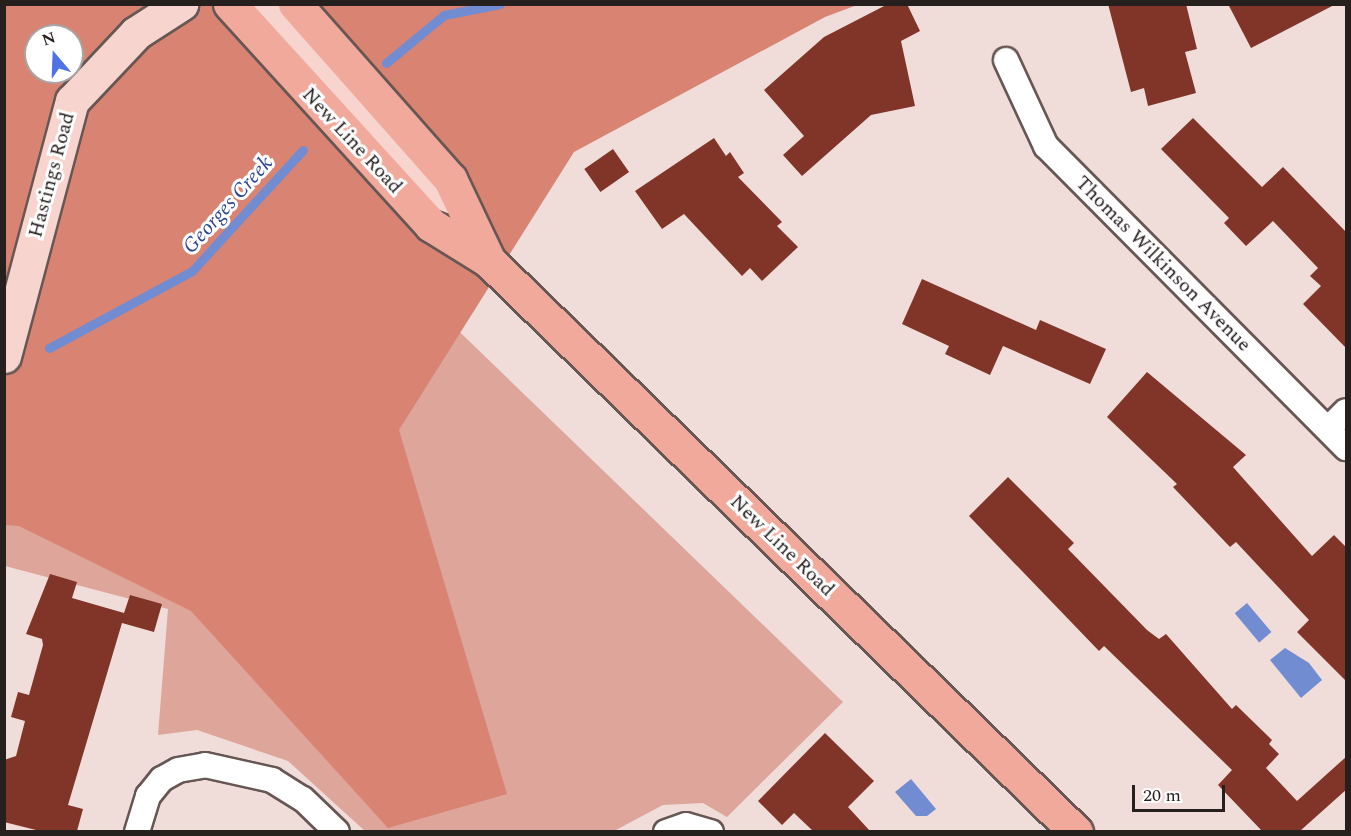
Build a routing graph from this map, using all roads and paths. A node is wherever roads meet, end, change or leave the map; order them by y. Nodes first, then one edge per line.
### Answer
1 (181, 4) edge
2 (230, 4) edge
3 (258, 4) edge
4 (295, 4) edge
5 (1006, 60) dead end
6 (458, 199) junction
7 (489, 261) junction
8 (4, 356) edge
9 (1347, 411) edge
10 (1328, 429) junction
11 (1347, 448) edge
12 (137, 831) edge
13 (337, 831) edge
14 (666, 831) edge
15 (711, 831) edge
16 (1076, 831) edge

1 - 8 main road, Hastings Road
2 - 7 main road, New Line Road
3 - 6 main road
4 - 6 main road, New Line Road
5 - 10 street, Thomas Wilkinson Avenue
6 - 7 main road, New Line Road
7 - 16 main road, New Line Road
9 - 10 street
10 - 11 street, Thomas Wilkinson Avenue
12 - 13 street
14 - 15 street

